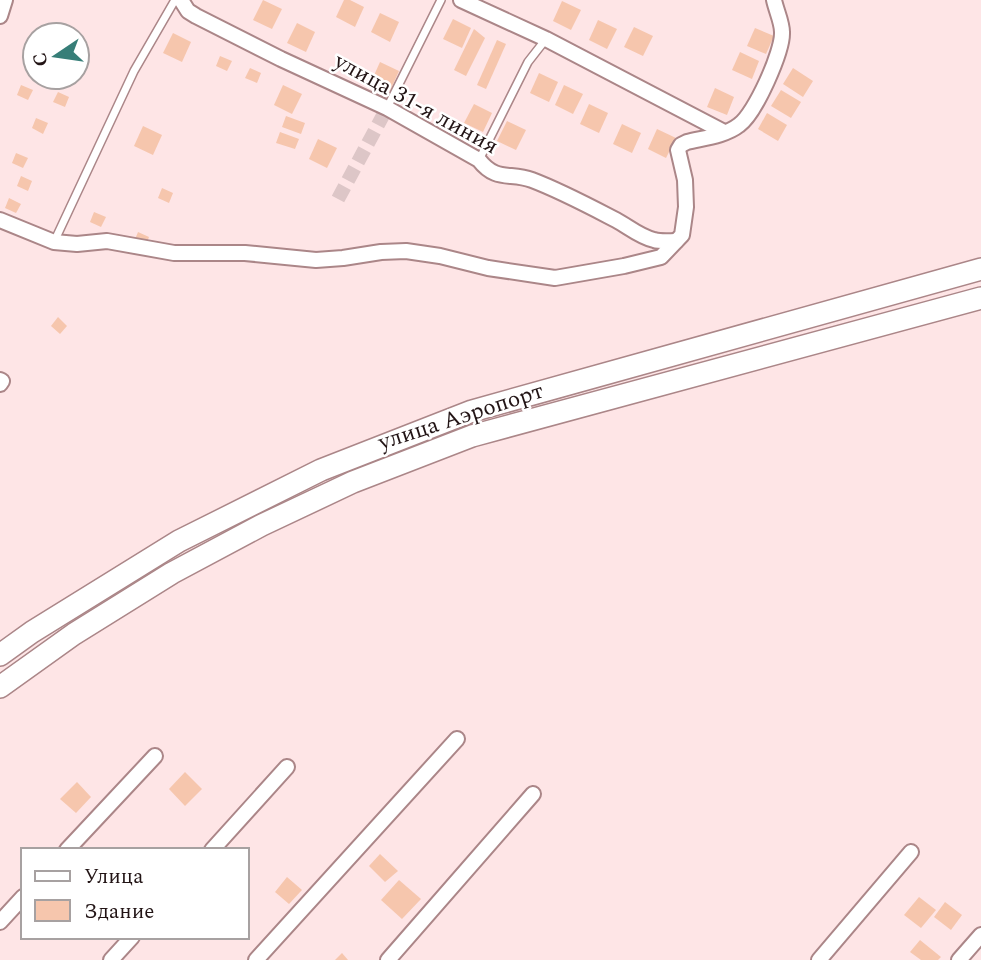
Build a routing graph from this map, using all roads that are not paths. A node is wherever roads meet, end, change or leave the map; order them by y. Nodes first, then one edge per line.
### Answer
1 (5, 0) edge
2 (175, 0) edge
3 (181, 0) edge
4 (441, 0) edge
5 (461, 0) edge
6 (774, 0) edge
7 (0, 16) edge
8 (546, 39) junction
9 (387, 108) junction
10 (724, 132) junction
11 (479, 160) junction
12 (0, 220) edge
13 (676, 241) junction
14 (54, 242) junction
15 (981, 269) edge
16 (981, 298) edge
17 (0, 655) edge
18 (0, 687) edge
19 (457, 739) dead end
20 (155, 756) dead end
21 (287, 767) dead end
22 (533, 794) dead end
23 (69, 848) edge
24 (214, 848) edge
25 (911, 852) dead end
26 (21, 899) edge
27 (0, 922) edge
28 (981, 935) edge
29 (130, 939) edge
30 (111, 960) edge
31 (256, 960) edge
32 (388, 960) edge
33 (819, 960) edge
34 (959, 960) edge

1 - 7 street
2 - 14 lane
3 - 9 street, улица 31-я линия
4 - 9 lane
5 - 8 street
6 - 10 street
8 - 10 street
8 - 11 lane
9 - 11 street, улица 31-я линия
10 - 13 street
11 - 13 street, улица 31-я линия
12 - 14 street
13 - 14 street
15 - 17 main road, улица Аэропорт
16 - 18 main road, улица Аэропорт
19 - 31 street
20 - 23 street
21 - 24 street
22 - 32 street
25 - 33 street
26 - 27 street
28 - 34 street
29 - 30 street

